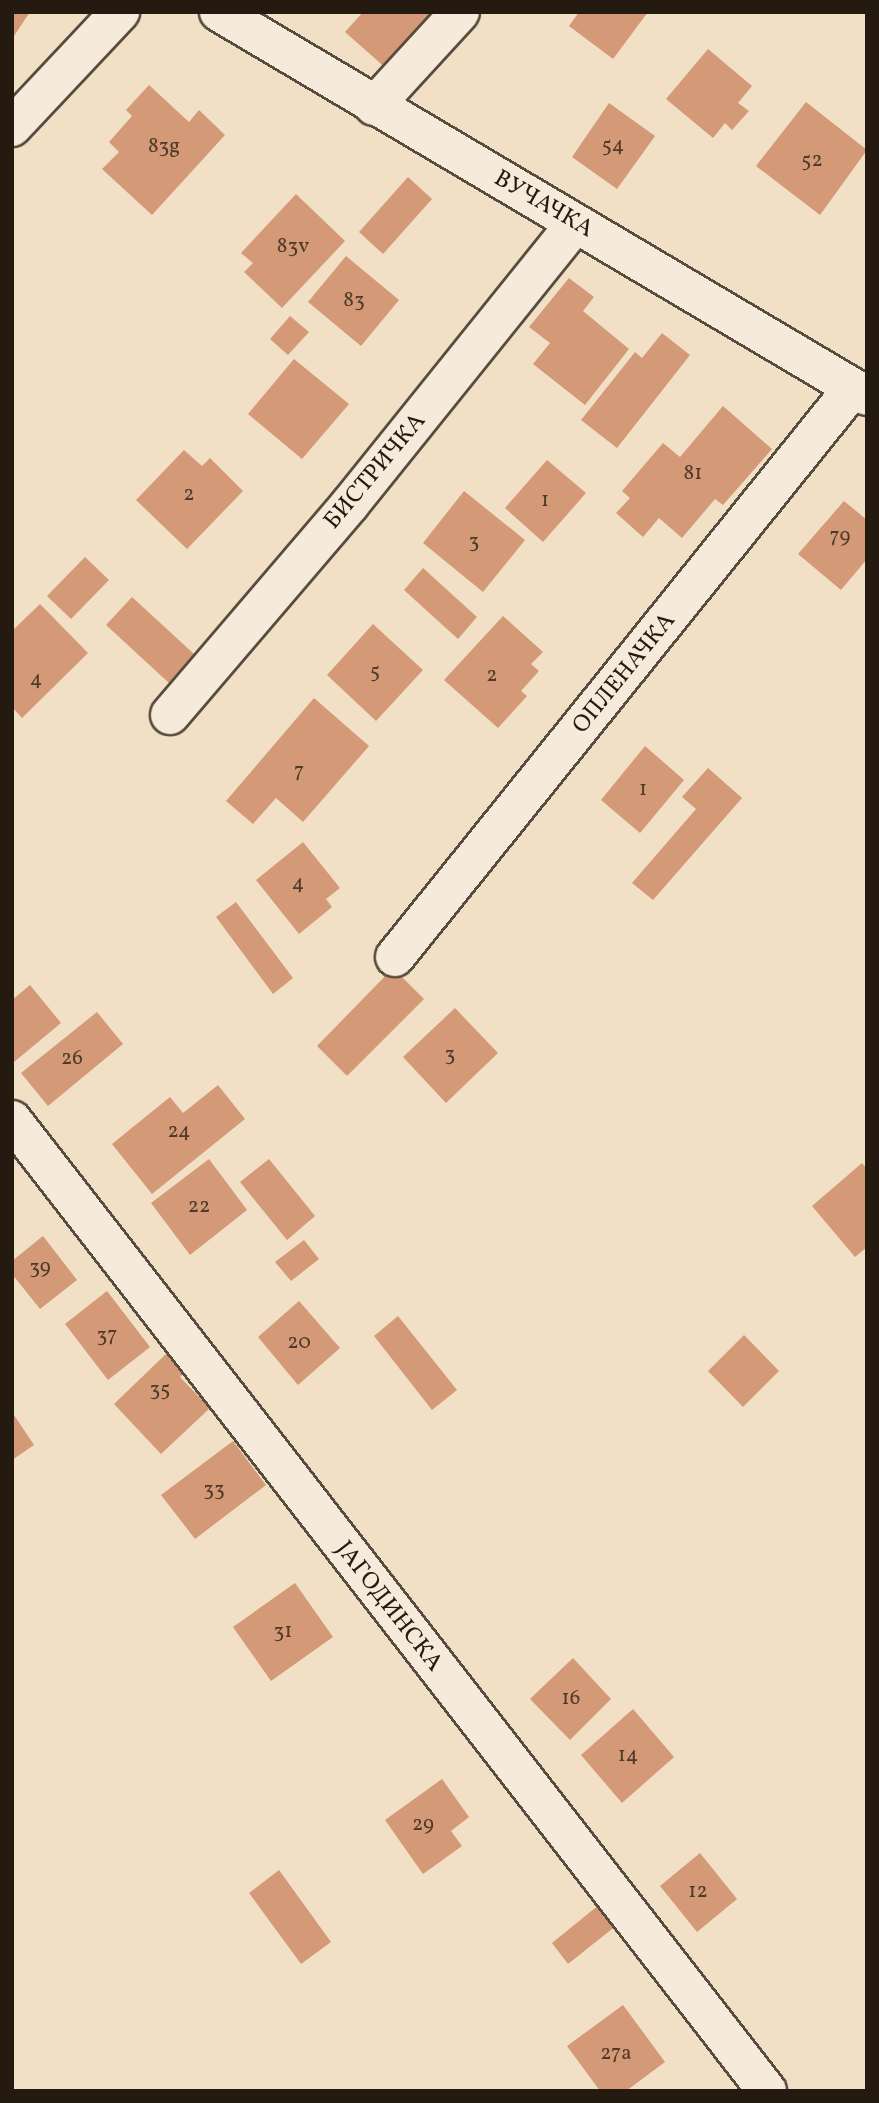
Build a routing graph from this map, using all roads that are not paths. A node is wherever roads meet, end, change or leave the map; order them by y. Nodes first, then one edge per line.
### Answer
1 (120, 12) edge
2 (219, 12) edge
3 (460, 12) edge
4 (374, 106) junction
5 (12, 127) edge
6 (575, 224) junction
7 (860, 392) edge
8 (170, 715) dead end
9 (395, 957) dead end
10 (12, 1120) edge
11 (767, 2091) edge

1 - 5 street
2 - 4 street, ВУЧАЧКА
3 - 4 street
4 - 6 street, ВУЧАЧКА
6 - 7 street, ВУЧАЧКА
6 - 8 street, БИСТРИЧКА
7 - 9 street, ОПЛЕНАЧКА
10 - 11 street, ЈАГОДИНСКА

